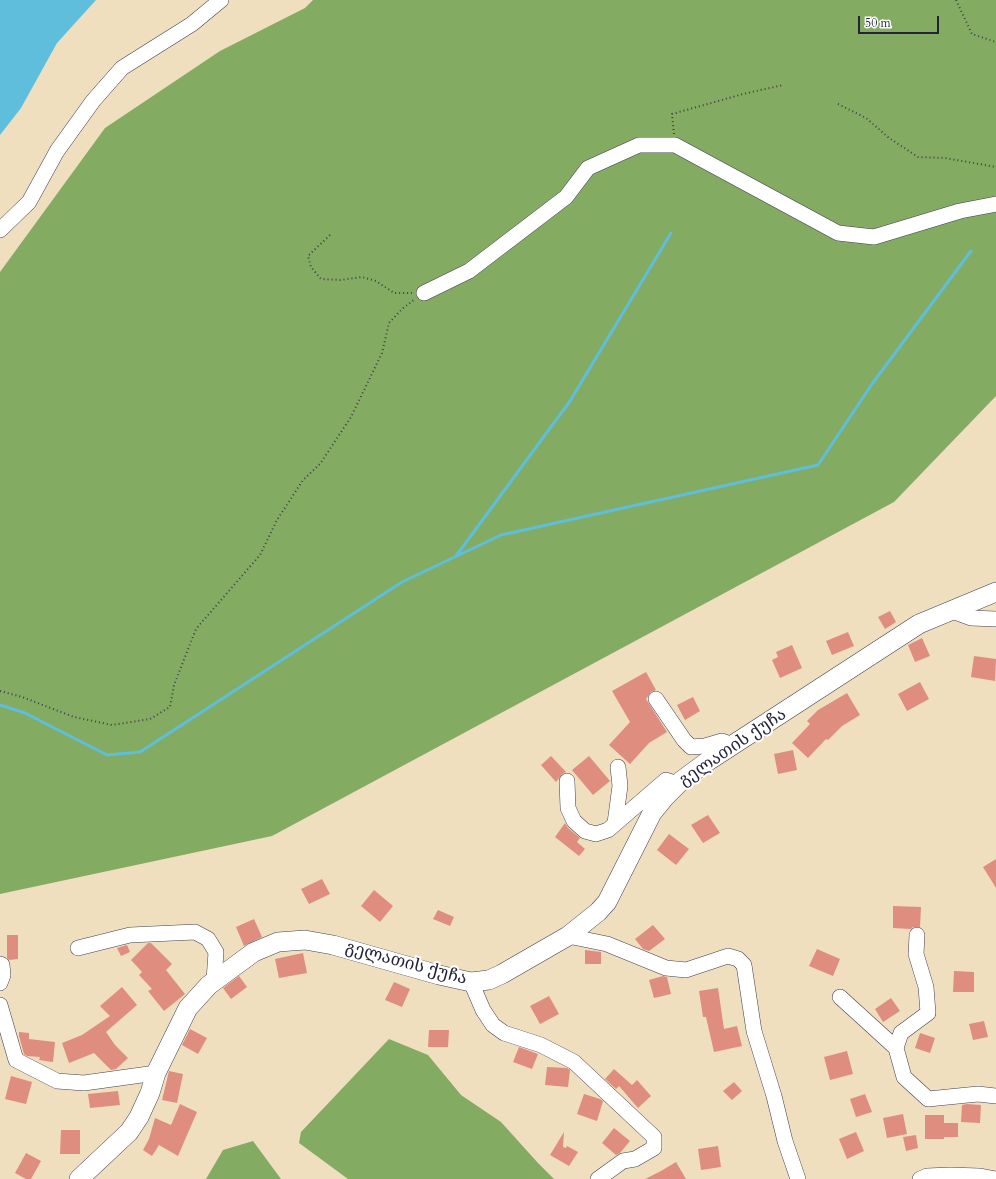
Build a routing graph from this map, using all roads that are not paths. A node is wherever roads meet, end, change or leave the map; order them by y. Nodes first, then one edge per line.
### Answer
1 (221, 0) edge
2 (996, 204) edge
3 (0, 230) edge
4 (424, 293) road end
5 (996, 592) edge
6 (952, 610) junction
7 (996, 619) edge
8 (656, 699) dead end
9 (733, 745) junction
10 (618, 766) dead end
11 (567, 780) dead end
12 (678, 784) junction
13 (615, 823) junction
14 (917, 935) dead end
15 (568, 936) junction
16 (78, 948) dead end
17 (0, 964) edge
18 (214, 980) junction
19 (471, 982) junction
20 (0, 983) edge
21 (840, 997) dead end
22 (0, 1004) edge
23 (896, 1048) junction
24 (156, 1074) junction
25 (996, 1096) edge
26 (79, 1179) edge
27 (598, 1179) edge
28 (798, 1179) edge
29 (920, 1179) edge
30 (996, 1179) edge

1 - 3 street
2 - 4 street
5 - 6 main road, გელათის ქუჩა
6 - 7 street
6 - 9 main road, გელათის ქუჩა
8 - 9 street
9 - 12 main road, გელათის ქუჩა
10 - 13 street
11 - 13 street
12 - 13 street
12 - 15 main road, გელათის ქუჩა
14 - 23 street
15 - 19 main road, გელათის ქუჩა
15 - 28 street
16 - 18 street
17 - 20 street
18 - 19 main road, გელათის ქუჩა
18 - 24 main road, გელათის ქუჩა
19 - 27 street
21 - 23 street
22 - 24 street
23 - 25 street
24 - 26 main road, გელათის ქუჩა
29 - 30 street

